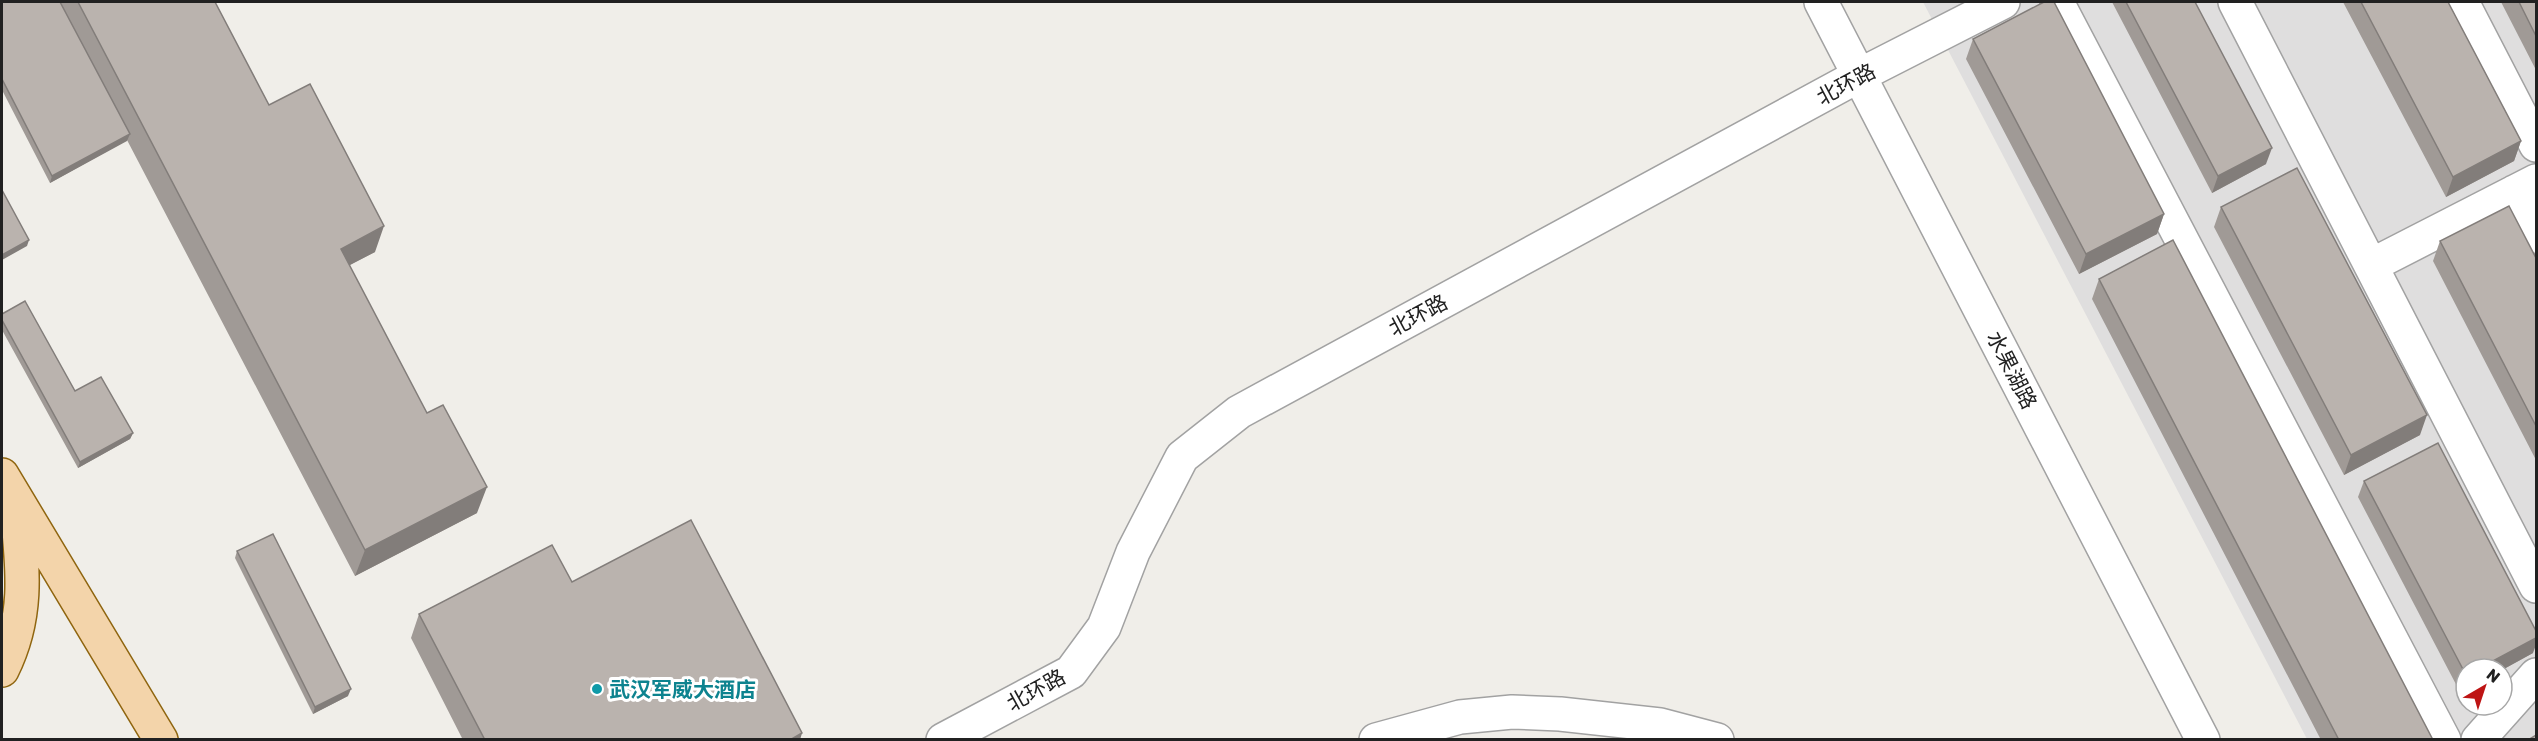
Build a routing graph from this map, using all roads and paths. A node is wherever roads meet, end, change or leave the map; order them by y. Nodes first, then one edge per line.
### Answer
1 (1821, 2) edge
2 (2003, 2) edge
3 (2057, 2) edge
4 (2235, 2) edge
5 (2462, 2) edge
6 (1860, 75) junction
7 (2536, 145) edge
8 (2525, 186) edge
9 (2536, 236) edge
10 (2372, 265) junction
11 (9, 488) edge
12 (2536, 586) edge
13 (2, 670) edge
14 (2536, 675) edge
15 (161, 740) edge
16 (943, 740) edge
17 (1376, 740) edge
18 (1717, 740) edge
19 (2203, 740) edge
20 (2444, 740) edge
21 (2478, 740) edge

1 - 6 street, 水果湖路
2 - 6 street, 北环路
3 - 20 street
4 - 10 street
5 - 7 street
6 - 16 street, 北环路
6 - 19 street, 水果湖路
8 - 9 street
8 - 10 street
10 - 12 street
11 - 13 main road
11 - 15 main road
14 - 21 street
17 - 18 street

